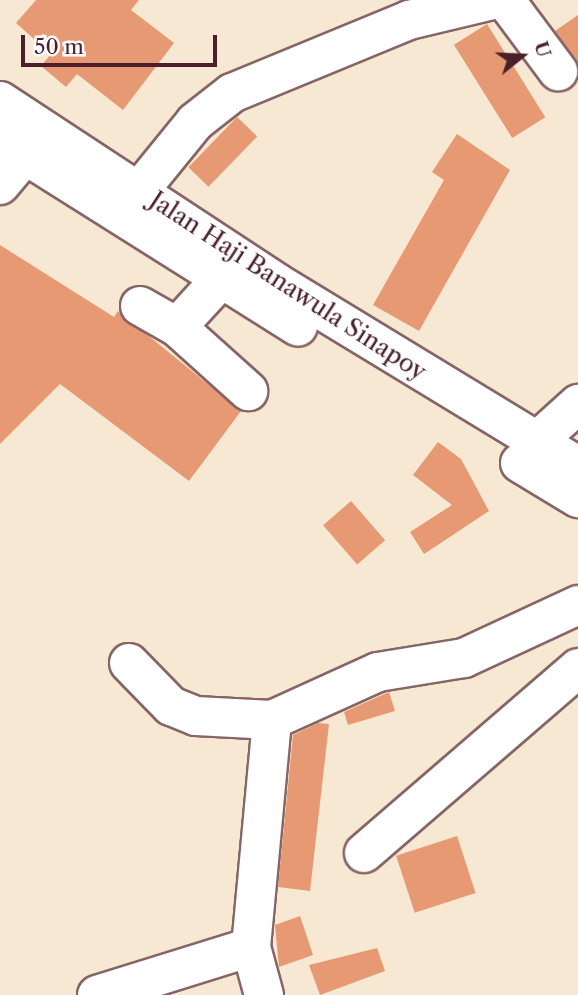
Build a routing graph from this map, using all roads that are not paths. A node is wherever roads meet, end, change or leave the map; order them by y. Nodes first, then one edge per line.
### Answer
1 (493, 0) edge
2 (505, 0) edge
3 (405, 10) edge
4 (558, 71) dead end
5 (0, 101) edge
6 (13, 147) edge
7 (0, 185) edge
8 (139, 191) junction
9 (220, 280) junction
10 (140, 306) dead end
11 (177, 327) junction
12 (248, 391) dead end
13 (578, 404) edge
14 (536, 442) junction
15 (578, 466) edge
16 (578, 498) edge
17 (578, 605) edge
18 (129, 663) dead end
19 (578, 668) edge
20 (272, 720) junction
21 (364, 853) dead end
22 (251, 947) junction
23 (97, 995) edge
24 (264, 995) edge

1 - 3 main road
2 - 4 main road
3 - 8 main road
5 - 8 main road, Jalan Haji Banawula Sinapoy
6 - 7 main road
6 - 9 main road, Jalan Haji Banawula Sinapoy
8 - 14 main road, Jalan Haji Banawula Sinapoy
9 - 11 main road
9 - 16 main road, Jalan Haji Banawula Sinapoy
10 - 11 main road
11 - 12 main road
13 - 14 main road
14 - 15 main road, Jalan Haji Banawula Sinapoy
17 - 20 main road
18 - 20 main road
19 - 21 main road
20 - 22 main road
22 - 23 main road
22 - 24 main road

